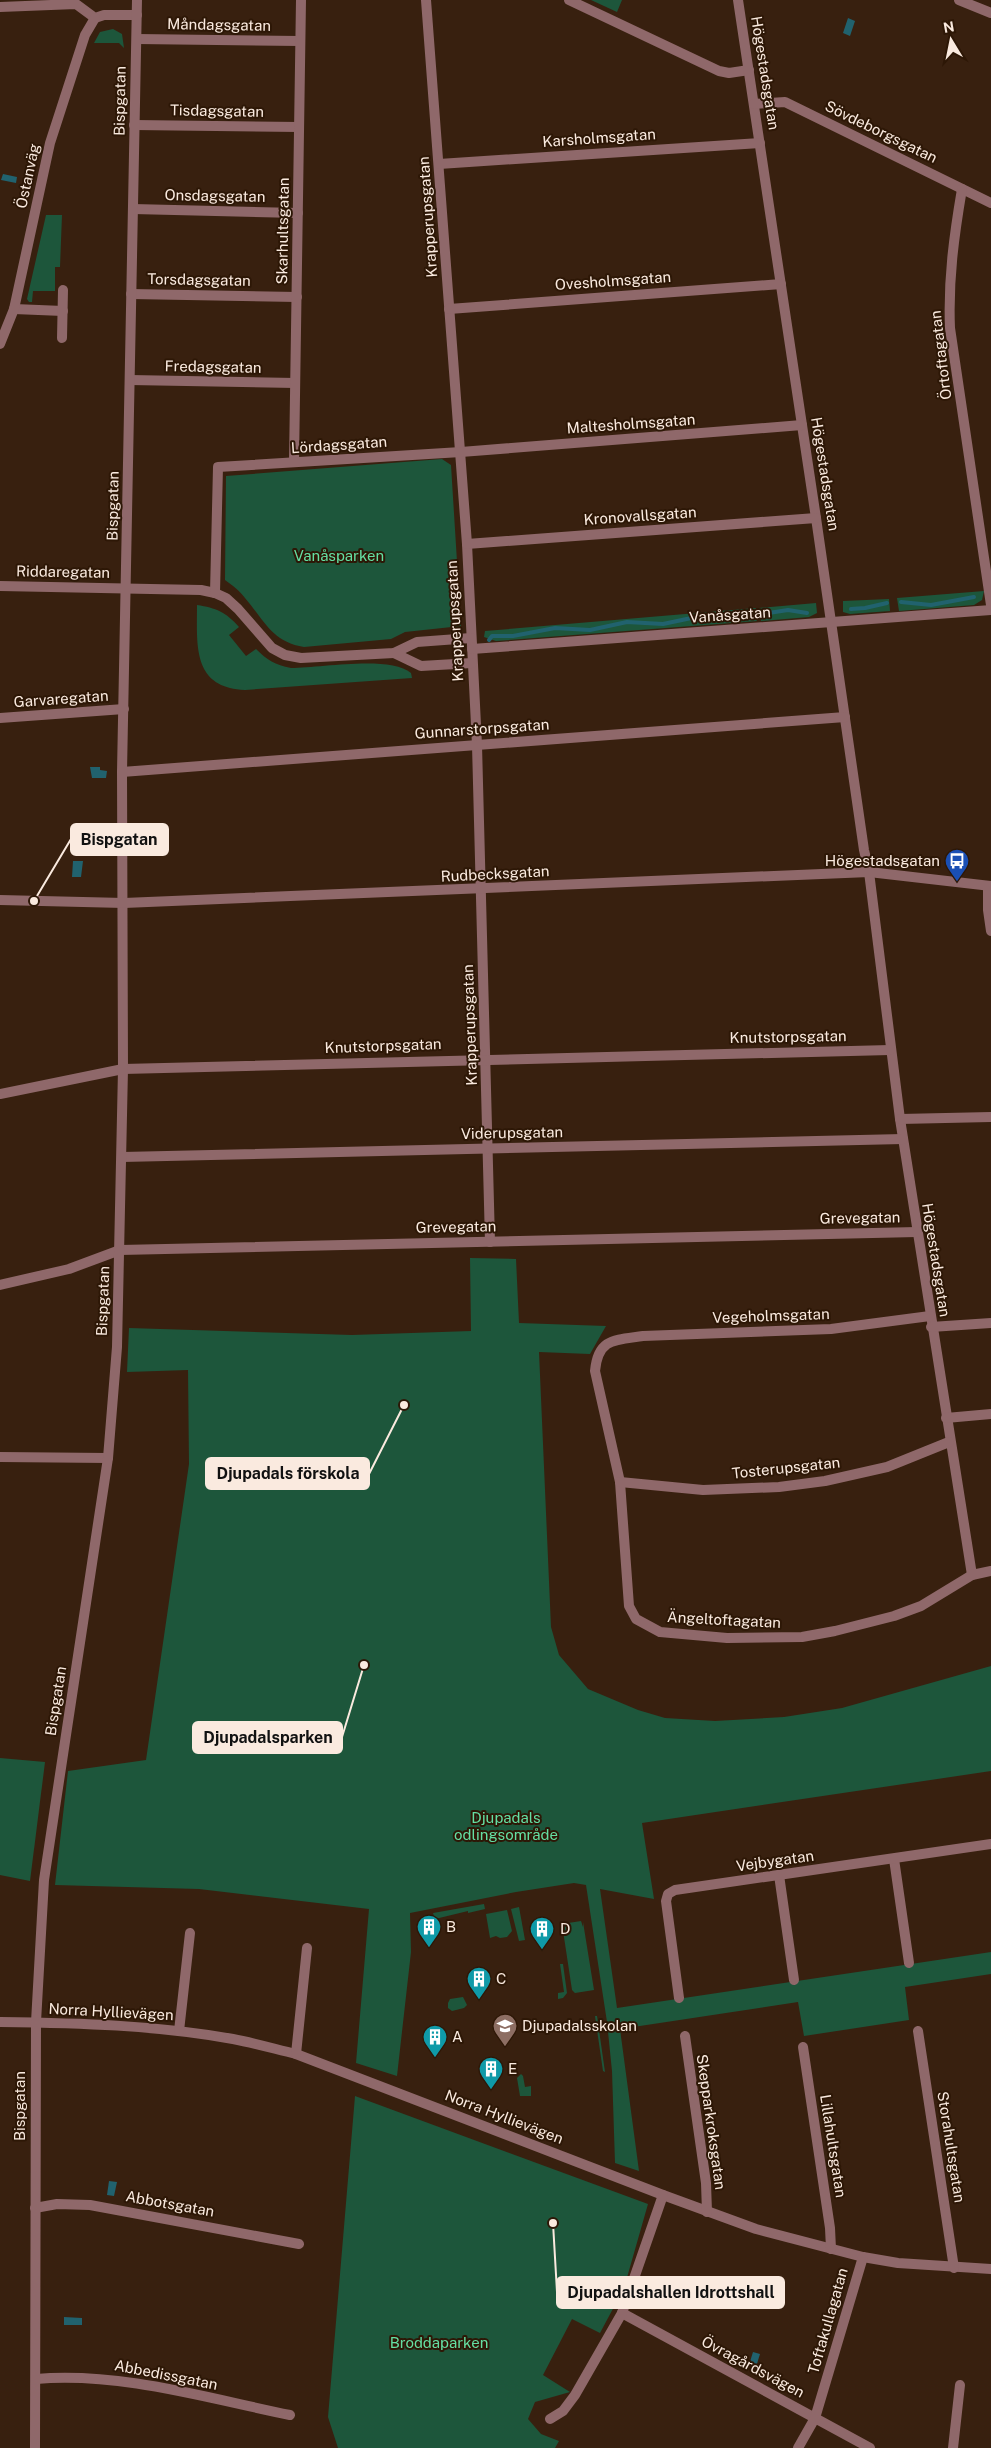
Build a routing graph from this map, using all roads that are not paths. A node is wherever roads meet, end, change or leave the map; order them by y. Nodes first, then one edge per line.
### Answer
1 (137, 0) edge
2 (301, 0) edge
3 (426, 0) edge
4 (569, 0) edge
5 (738, 0) edge
6 (959, 0) edge
7 (0, 7) edge
8 (991, 13) edge
9 (137, 15) junction
10 (95, 18) junction
11 (136, 39) junction
12 (300, 41) junction
13 (749, 70) junction
14 (754, 104) junction
15 (134, 125) junction
16 (299, 127) junction
17 (760, 143) junction
18 (439, 164) junction
19 (962, 189) junction
20 (991, 203) edge
21 (133, 209) junction
22 (298, 212) junction
23 (780, 284) junction
24 (63, 290) dead end
25 (131, 294) junction
26 (297, 297) junction
27 (14, 309) junction
28 (449, 309) junction
29 (63, 311) junction
30 (62, 338) dead end
31 (0, 344) edge
32 (130, 380) junction
33 (295, 383) junction
34 (802, 426) junction
35 (461, 452) junction
36 (294, 462) junction
37 (816, 518) junction
38 (467, 544) junction
39 (0, 586) edge
40 (126, 588) junction
41 (215, 593) junction
42 (991, 605) edge
43 (991, 610) edge
44 (831, 623) junction
45 (471, 638) junction
46 (472, 649) junction
47 (394, 653) junction
48 (472, 663) junction
49 (124, 710) junction
50 (845, 717) junction
51 (0, 718) edge
52 (477, 745) junction
53 (122, 772) junction
54 (869, 872) junction
55 (990, 886) edge
56 (481, 890) junction
57 (0, 900) edge
58 (124, 904) junction
59 (991, 931) edge
60 (890, 1050) junction
61 (486, 1058) junction
62 (123, 1069) junction
63 (0, 1094) edge
64 (991, 1118) edge
65 (900, 1119) junction
66 (903, 1139) junction
67 (488, 1148) junction
68 (122, 1157) junction
69 (917, 1232) junction
70 (490, 1242) junction
71 (120, 1250) junction
72 (0, 1285) edge
73 (930, 1316) junction
74 (991, 1323) edge
75 (931, 1327) junction
76 (613, 1340) joint
77 (991, 1414) edge
78 (946, 1418) junction
79 (949, 1442) junction
80 (0, 1457) edge
81 (108, 1458) junction
82 (620, 1482) junction
83 (991, 1570) edge
84 (972, 1575) junction
85 (991, 1844) edge
86 (894, 1859) junction
87 (779, 1875) junction
88 (190, 1933) dead end
89 (307, 1948) dead end
90 (909, 1962) dead end
91 (794, 1980) dead end
92 (679, 1998) dead end
93 (0, 2022) edge
94 (36, 2022) junction
95 (179, 2031) junction
96 (918, 2031) dead end
97 (685, 2036) dead end
98 (803, 2047) dead end
99 (296, 2054) junction
100 (663, 2195) junction
101 (35, 2208) junction
102 (707, 2212) junction
103 (299, 2244) dead end
104 (831, 2249) junction
105 (862, 2257) junction
106 (954, 2268) junction
107 (991, 2269) edge
108 (622, 2313) junction
109 (36, 2379) junction
110 (960, 2385) dead end
111 (290, 2416) dead end
112 (815, 2418) junction
113 (550, 2419) dead end
114 (35, 2448) edge
115 (798, 2448) edge
116 (870, 2448) edge
117 (953, 2448) edge

1 - 9 street, Bispgatan
2 - 12 street, Skarhultsgatan
3 - 18 street, Krapperupsgatan
4 - 13 street
5 - 13 street, Högestadsgatan
6 - 8 street
7 - 10 street
9 - 10 street
9 - 11 street, Bispgatan
10 - 27 street, Östanväg
11 - 12 street, Måndagsgatan
11 - 15 street, Bispgatan
12 - 16 street, Skarhultsgatan
13 - 14 street, Högestadsgatan
14 - 17 street, Högestadsgatan
14 - 19 street, Sövdeborgsgatan
15 - 16 street, Tisdagsgatan
15 - 21 street, Bispgatan
16 - 22 street, Skarhultsgatan
17 - 18 street, Karsholmsgatan
17 - 23 street, Högestadsgatan
18 - 28 street, Krapperupsgatan
19 - 20 street, Sövdeborgsgatan
19 - 42 street, Örtoftagatan
21 - 22 street, Onsdagsgatan
21 - 25 street, Bispgatan
22 - 26 street, Skarhultsgatan
23 - 28 street, Ovesholmsgatan
23 - 34 street, Högestadsgatan
24 - 29 street
25 - 26 street, Torsdagsgatan
25 - 32 street, Bispgatan
26 - 33 street, Skarhultsgatan
27 - 29 street
27 - 31 street, Östanväg
28 - 35 street, Krapperupsgatan
29 - 30 street
32 - 33 street, Fredagsgatan
32 - 40 street, Bispgatan
33 - 36 street, Skarhultsgatan
34 - 35 street, Maltesholmsgatan
34 - 37 street, Högestadsgatan
35 - 36 street, Lördagsgatan
35 - 38 street, Krapperupsgatan
36 - 41 street, Lördagsgatan
37 - 38 street, Kronovallsgatan
37 - 44 street, Högestadsgatan
38 - 45 street, Krapperupsgatan
39 - 40 street, Riddaregatan
40 - 41 street
40 - 49 street, Bispgatan
41 - 47 street
43 - 44 street, Vanåsgatan
44 - 46 street, Vanåsgatan
44 - 50 street, Högestadsgatan
45 - 46 street, Krapperupsgatan
45 - 47 street
46 - 48 street, Krapperupsgatan
47 - 48 street
48 - 52 street, Krapperupsgatan
49 - 51 street, Garvaregatan
49 - 53 street, Bispgatan
50 - 52 street, Gunnarstorpsgatan
50 - 54 street, Högestadsgatan
52 - 53 street, Gunnarstorpsgatan
52 - 56 street, Krapperupsgatan
53 - 58 street, Bispgatan
54 - 55 street, Rudbecksgatan
54 - 56 street, Rudbecksgatan
54 - 60 street, Högestadsgatan
55 - 59 street
56 - 58 street, Rudbecksgatan
56 - 61 street, Krapperupsgatan
57 - 58 street, Rudbecksgatan
58 - 62 street, Bispgatan
60 - 61 street, Knutstorpsgatan
60 - 65 street, Högestadsgatan
61 - 62 street, Knutstorpsgatan
61 - 67 street, Krapperupsgatan
62 - 63 street, Knutstorpsgatan
62 - 68 street, Bispgatan
64 - 65 street
65 - 66 street, Högestadsgatan
66 - 67 street, Viderupsgatan
66 - 69 street, Högestadsgatan
67 - 68 street, Viderupsgatan
67 - 70 street, Krapperupsgatan
68 - 71 street, Bispgatan
69 - 70 street, Grevegatan
69 - 73 street, Högestadsgatan
70 - 71 street, Grevegatan
71 - 72 street, Grevegatan
71 - 81 street, Bispgatan
73 - 75 street, Högestadsgatan
73 - 76 street, Vegeholmsgatan
74 - 75 street
75 - 78 street, Högestadsgatan
76 - 82 street, Ängeltoftagatan
77 - 78 street
78 - 79 street, Högestadsgatan
79 - 82 street, Tosterupsgatan
79 - 84 street, Högestadsgatan
80 - 81 street
81 - 94 street, Bispgatan
82 - 84 street, Ängeltoftagatan
83 - 84 street, Ängeltoftagatan
85 - 86 street, Vejbygatan
86 - 87 street, Vejbygatan
86 - 90 street
87 - 91 street
87 - 92 street, Vejbygatan
88 - 95 street
89 - 99 street
93 - 94 street, Norra Hyllievägen
94 - 95 street, Norra Hyllievägen
94 - 101 street, Bispgatan
95 - 99 street, Norra Hyllievägen
96 - 106 street, Storahultsgatan
97 - 102 street, Skepparkroksgatan
98 - 104 street, Lillahultsgatan
99 - 100 street, Norra Hyllievägen
100 - 102 street, Norra Hyllievägen
100 - 108 street
101 - 103 street, Abbotsgatan
101 - 109 street, Bispgatan
102 - 104 street, Norra Hyllievägen
104 - 105 street, Norra Hyllievägen
105 - 106 street, Norra Hyllievägen
105 - 112 street, Toftakullagatan
106 - 107 street, Norra Hyllievägen
108 - 112 street, Övragårdsvägen
108 - 113 street
109 - 111 street, Abbedissgatan
109 - 114 street, Bispgatan
110 - 117 street
112 - 115 street, Toftakullagatan
112 - 116 street, Övragårdsvägen

